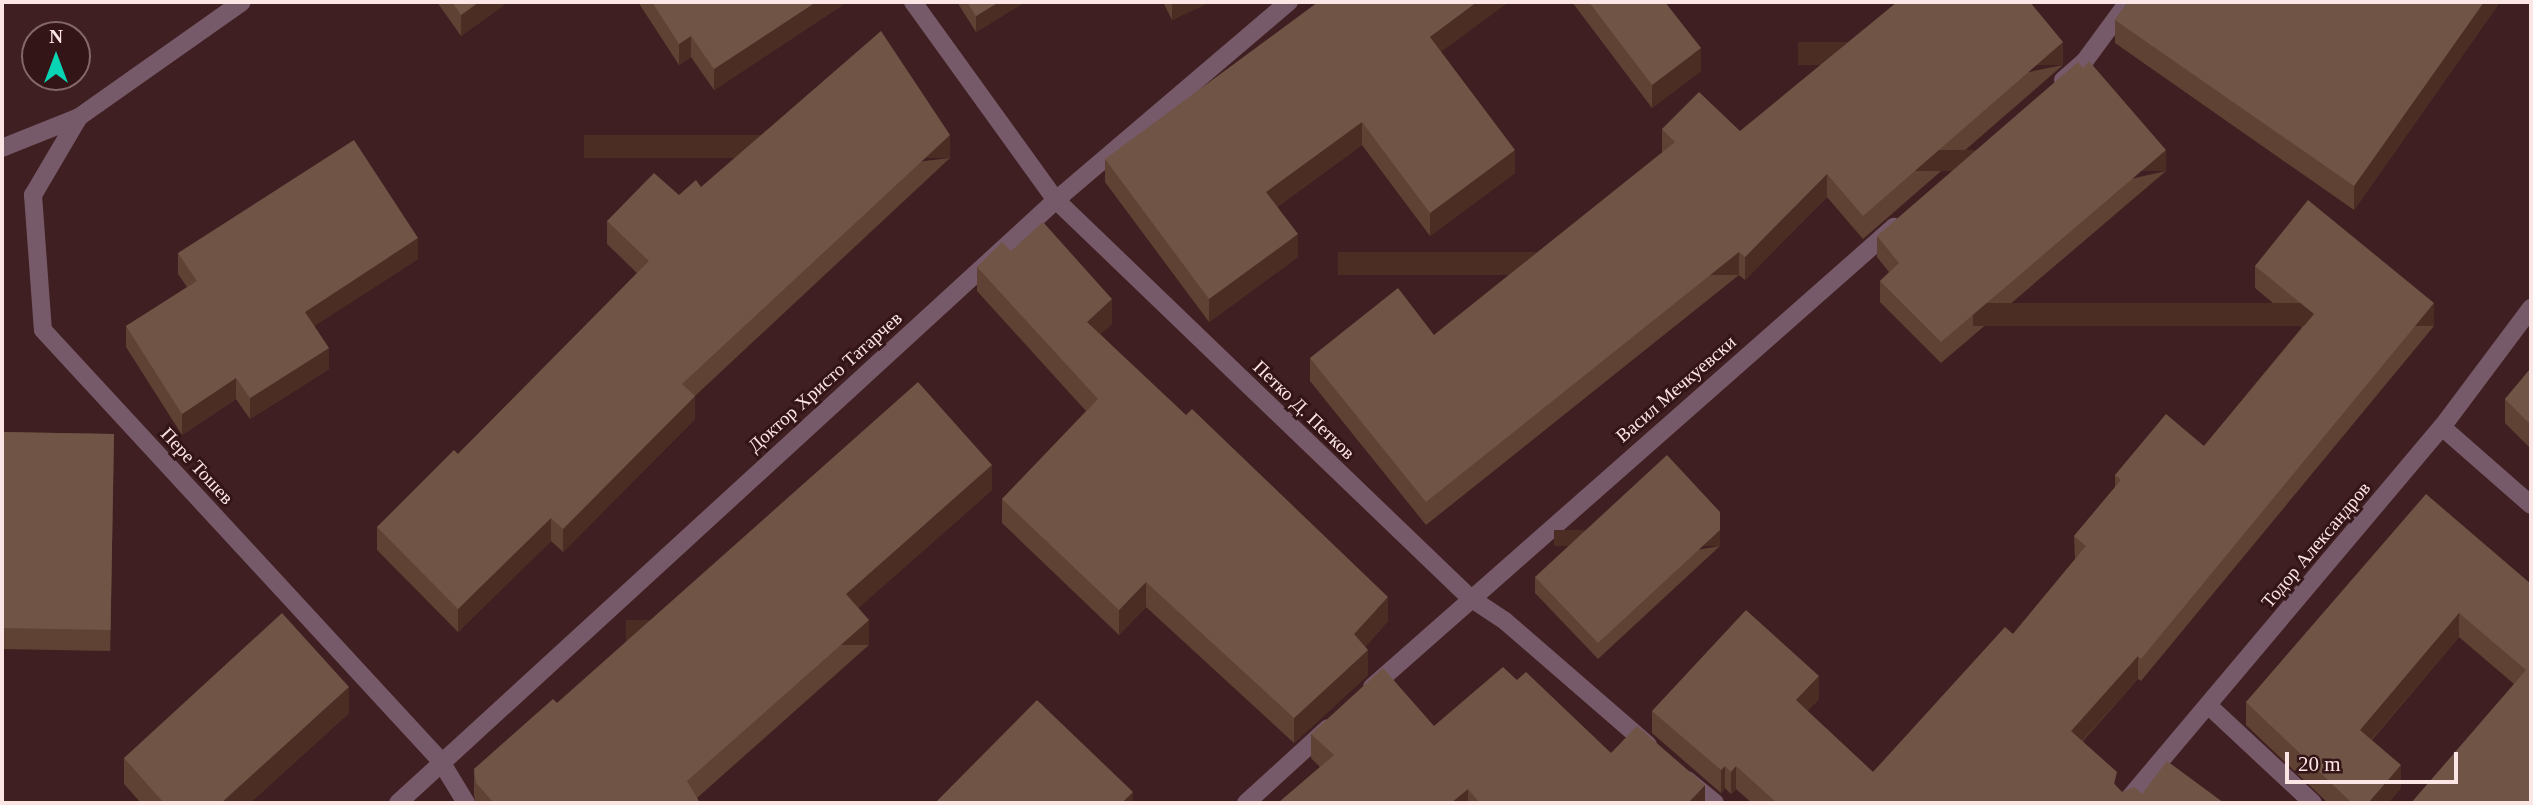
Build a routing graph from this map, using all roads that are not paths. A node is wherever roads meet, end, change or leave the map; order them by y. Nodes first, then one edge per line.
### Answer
1 (242, 2) edge
2 (913, 2) edge
3 (1289, 2) edge
4 (2127, 2) edge
5 (2052, 89) edge
6 (79, 117) junction
7 (2, 148) edge
8 (1056, 200) junction
9 (1905, 218) edge
10 (2531, 308) edge
11 (2442, 427) junction
12 (2531, 505) edge
13 (1469, 597) junction
14 (2209, 706) junction
15 (440, 760) junction
16 (398, 803) edge
17 (466, 803) edge
18 (1246, 803) edge
19 (1715, 803) edge
20 (2125, 803) edge
21 (2313, 803) edge

1 - 6 street
2 - 8 street, Петко Д. Петков
3 - 8 street, Доктор Христо Татарчев
4 - 5 street
6 - 7 street
6 - 15 street, Пере Тошев
8 - 13 street, Петко Д. Петков
8 - 15 street, Доктор Христо Татарчев
9 - 13 street, Васил Мечкуевски
10 - 11 street, Тодор Александров
11 - 12 street
11 - 14 street, Тодор Александров
13 - 18 street, Васил Мечкуевски
13 - 19 street, Петко Д. Петков
14 - 20 street, Тодор Александров
14 - 21 street
15 - 16 street, Доктор Христо Татарчев
15 - 17 street, Пере Тошев

